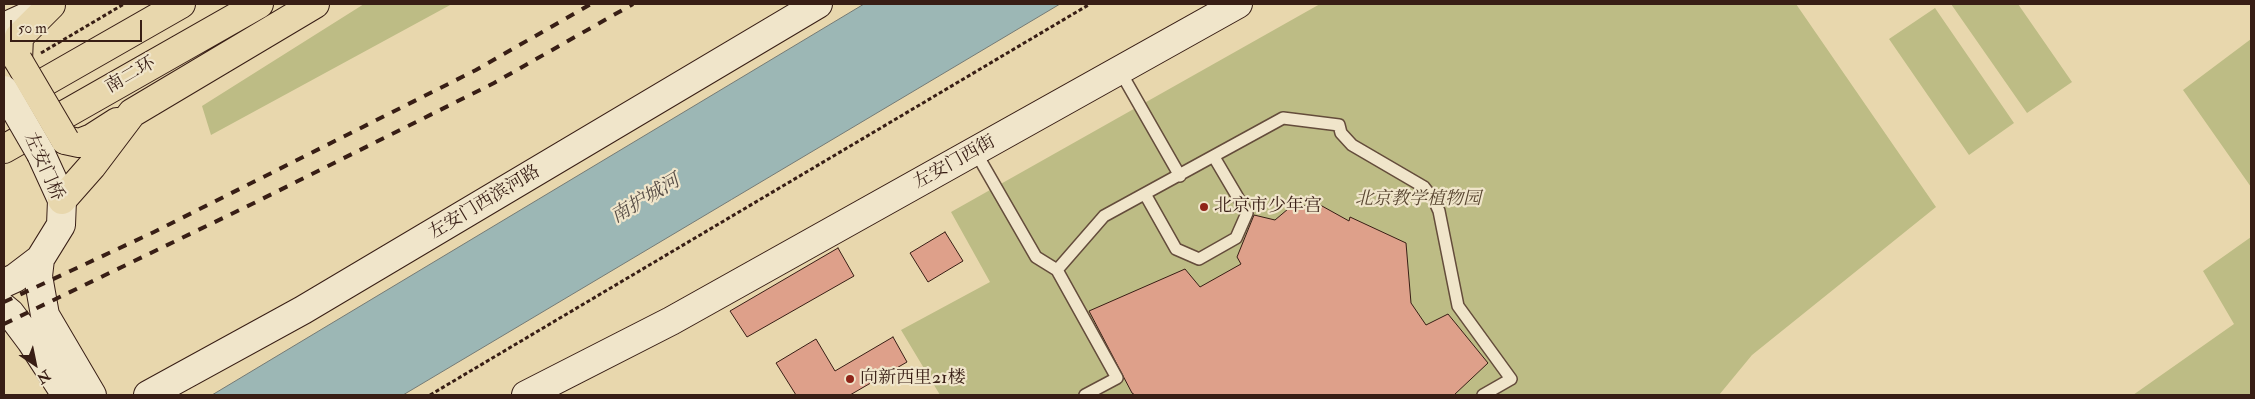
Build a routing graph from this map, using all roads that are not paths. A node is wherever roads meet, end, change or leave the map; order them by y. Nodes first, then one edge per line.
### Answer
1 (52, 4) edge
2 (182, 4) edge
3 (259, 4) edge
4 (315, 4) edge
5 (818, 4) edge
6 (1238, 4) edge
7 (4, 27) edge
8 (1120, 71) junction
9 (4, 90) edge
10 (4, 105) edge
11 (132, 113) junction
12 (4, 149) edge
13 (975, 152) junction
14 (1214, 157) junction
15 (1180, 176) junction
16 (1145, 194) junction
17 (62, 200) junction
18 (40, 259) junction
19 (1058, 270) junction
20 (4, 283) edge
21 (4, 308) edge
22 (671, 321) junction
23 (66, 395) edge
24 (92, 395) edge
25 (148, 395) edge
26 (526, 395) edge
27 (567, 395) edge
28 (1085, 395) edge
29 (1483, 395) edge

1 - 7 street
1 - 11 highway, bridge
2 - 10 highway
3 - 12 highway, 南二环
4 - 11 highway
5 - 25 street, 左安门西滨河路
6 - 8 street, 左安门西街
8 - 13 street, 左安门西街
8 - 15 lane
9 - 17 street, 左安门桥, bridge
11 - 17 highway
13 - 19 lane
13 - 22 street, 左安门西街
14 - 15 lane
14 - 16 lane
14 - 29 lane
15 - 16 lane
16 - 19 lane
17 - 18 street, 左安门桥
18 - 20 street, 左安门桥
18 - 24 street
19 - 28 lane
21 - 23 street
22 - 26 street, 左安门西街
22 - 27 street, 左安门西街

